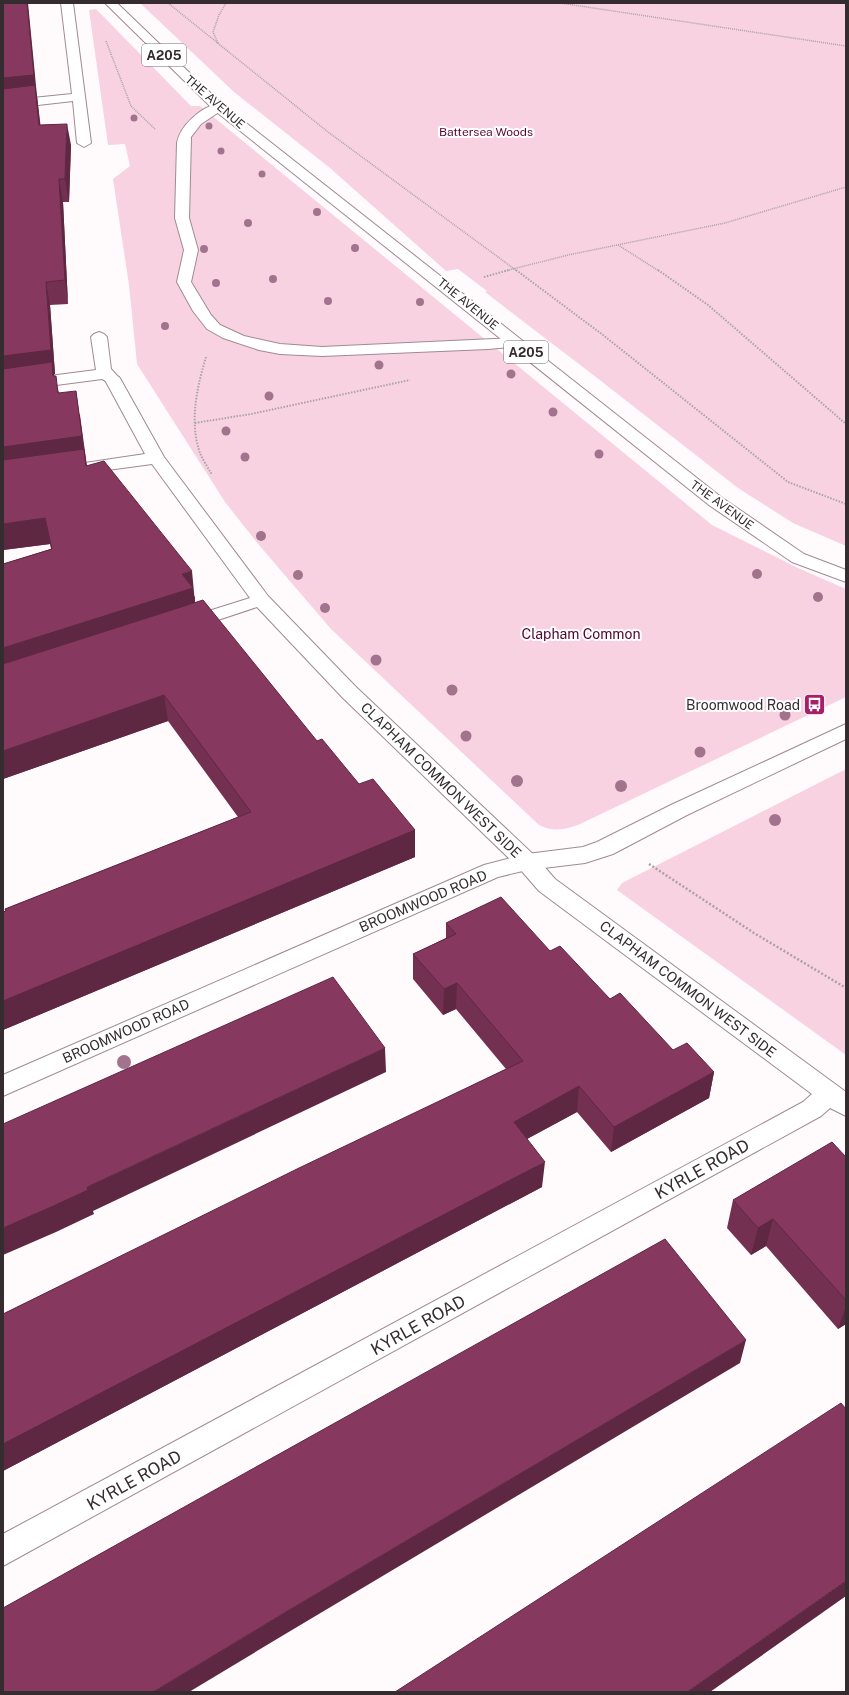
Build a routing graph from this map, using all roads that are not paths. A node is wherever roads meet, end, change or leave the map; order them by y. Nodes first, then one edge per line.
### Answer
1 (67, 3) edge
2 (111, 3) edge
3 (78, 97) junction
4 (3, 105) edge
5 (218, 107) junction
6 (84, 143) dead end
7 (99, 337) dead end
8 (514, 342) junction
9 (109, 377) junction
10 (3, 387) edge
11 (156, 458) junction
12 (63, 471) edge
13 (846, 576) edge
14 (261, 600) junction
15 (168, 630) edge
16 (846, 731) edge
17 (527, 862) junction
18 (3, 1086) edge
19 (838, 1100) edge
20 (3, 1551) edge

1 - 3 main road
2 - 5 main road, THE AVENUE / A205
3 - 4 main road
3 - 6 main road
5 - 8 main road, THE AVENUE / A205
5 - 8 main road
7 - 9 main road, CLAPHAM COMMON WEST SIDE
8 - 13 main road, THE AVENUE / A205
9 - 10 main road
9 - 11 main road, CLAPHAM COMMON WEST SIDE
11 - 12 main road
11 - 14 main road, CLAPHAM COMMON WEST SIDE
14 - 15 main road
14 - 17 main road, CLAPHAM COMMON WEST SIDE
16 - 17 main road, BROOMWOOD ROAD
17 - 18 main road, BROOMWOOD ROAD
17 - 19 main road, CLAPHAM COMMON WEST SIDE
19 - 20 main road, KYRLE ROAD

